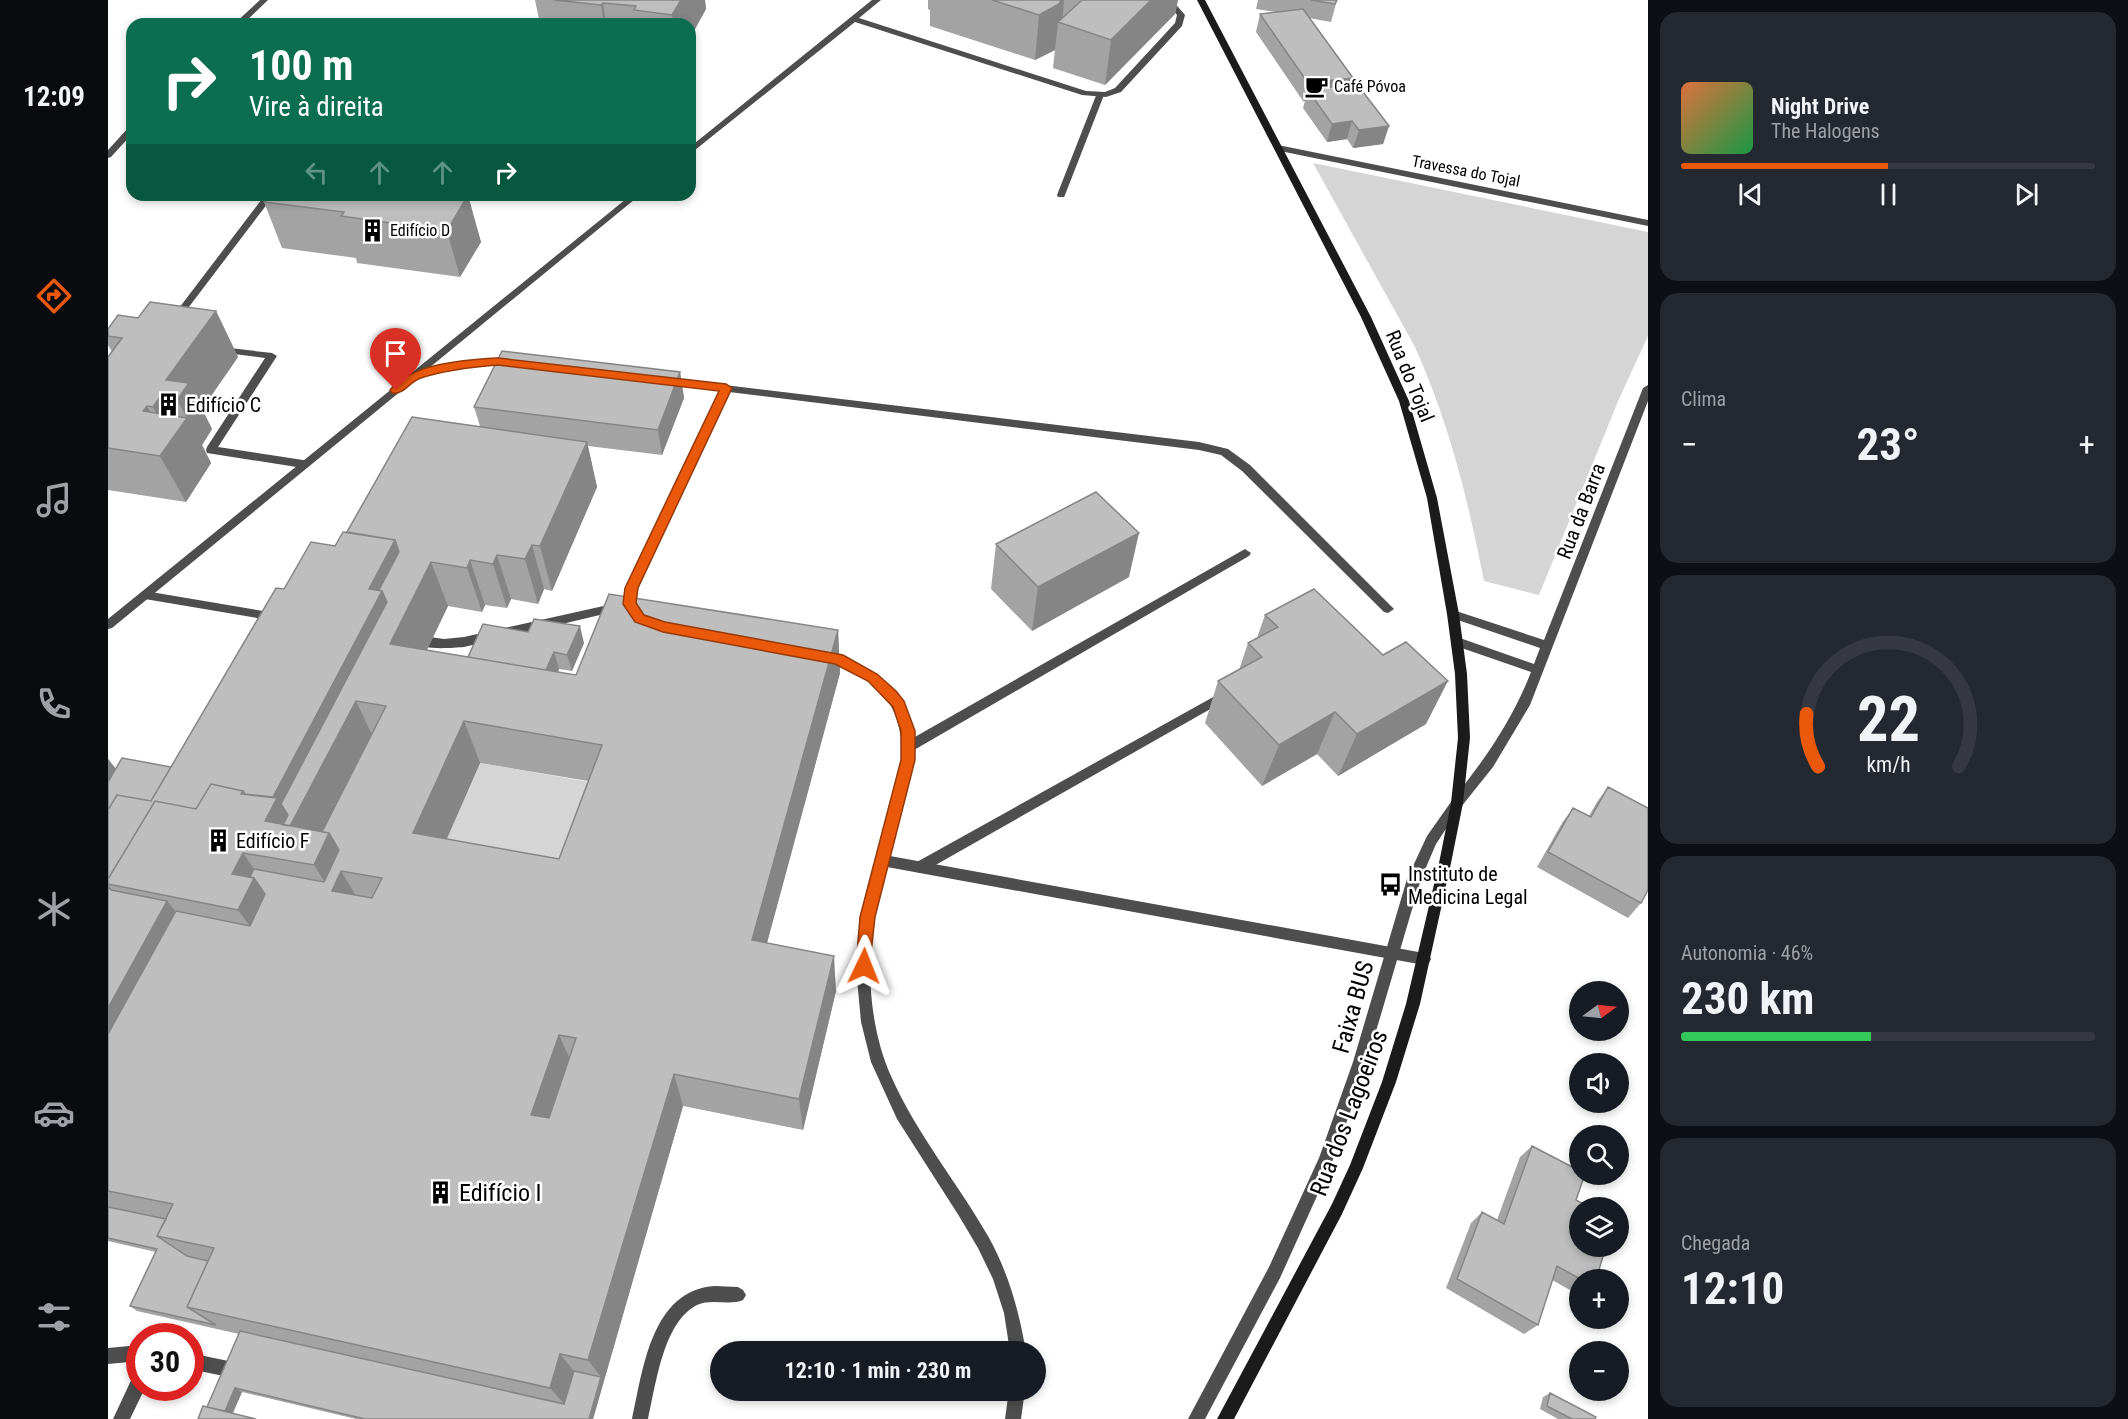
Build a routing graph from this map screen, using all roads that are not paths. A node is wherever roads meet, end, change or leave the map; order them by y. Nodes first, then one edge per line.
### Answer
1 (264, 0) edge
2 (876, 0) edge
3 (1168, 0) edge
4 (1201, 0) edge
5 (244, 18) edge
6 (853, 19) junction
7 (1100, 95) junction
8 (126, 136) edge
9 (696, 146) edge
10 (1278, 148) junction
11 (108, 155) edge
12 (1061, 195) dead end
13 (265, 201) edge
14 (629, 201) edge
15 (1648, 223) edge
16 (170, 326) edge
17 (215, 349) dead end
18 (523, 363) edge
19 (414, 375) junction
20 (658, 380) edge
21 (726, 388) junction
22 (1648, 388) edge
23 (303, 464) junction
24 (1245, 553) dead end
25 (145, 595) junction
26 (630, 604) junction
27 (1388, 609) dead end
28 (1453, 614) junction
29 (284, 618) edge
30 (645, 621) edge
31 (108, 625) edge
32 (400, 638) edge
33 (1457, 642) junction
34 (1547, 646) junction
35 (810, 653) edge
36 (1538, 670) junction
37 (1224, 696) dead end
38 (910, 746) junction
39 (1457, 803) junction
40 (882, 860) junction
41 (920, 867) junction
42 (1392, 954) junction
43 (1424, 959) junction
44 (738, 1295) dead end
45 (1016, 1341) edge
46 (126, 1354) edge
47 (108, 1356) edge
48 (204, 1364) edge
49 (251, 1374) edge
50 (130, 1401) edge
51 (1015, 1401) edge
52 (121, 1419) edge
53 (640, 1419) edge
54 (1013, 1419) edge
55 (1196, 1419) edge
56 (1225, 1419) edge

1 - 5 street
2 - 6 street
3 - 7 street
4 - 10 main road, Rua do Tojal
6 - 7 street
6 - 9 street
7 - 12 street
8 - 11 street
10 - 15 street, Travessa do Tojal
10 - 28 main road, Rua do Tojal
13 - 16 street
14 - 19 street
17 - 23 street
18 - 19 street
19 - 23 street
20 - 21 street
21 - 26 street
21 - 27 street
22 - 34 street, Rua da Barra
23 - 25 street
24 - 38 street
25 - 29 street
25 - 31 street
26 - 30 street
26 - 32 street
28 - 33 main road, Rua do Tojal
28 - 34 street
33 - 36 street
33 - 39 main road, Rua do Tojal
34 - 36 street, Rua da Barra
35 - 38 street
36 - 39 street, Faixa BUS
37 - 41 street
38 - 40 street
39 - 42 street, Faixa BUS
39 - 43 main road, Rua dos Lagoeiros
40 - 41 street
40 - 45 street
41 - 42 street
42 - 43 street
42 - 55 street, Faixa BUS
43 - 56 main road, Rua dos Lagoeiros
44 - 53 street
46 - 47 street
48 - 49 street
50 - 52 street
51 - 54 street

